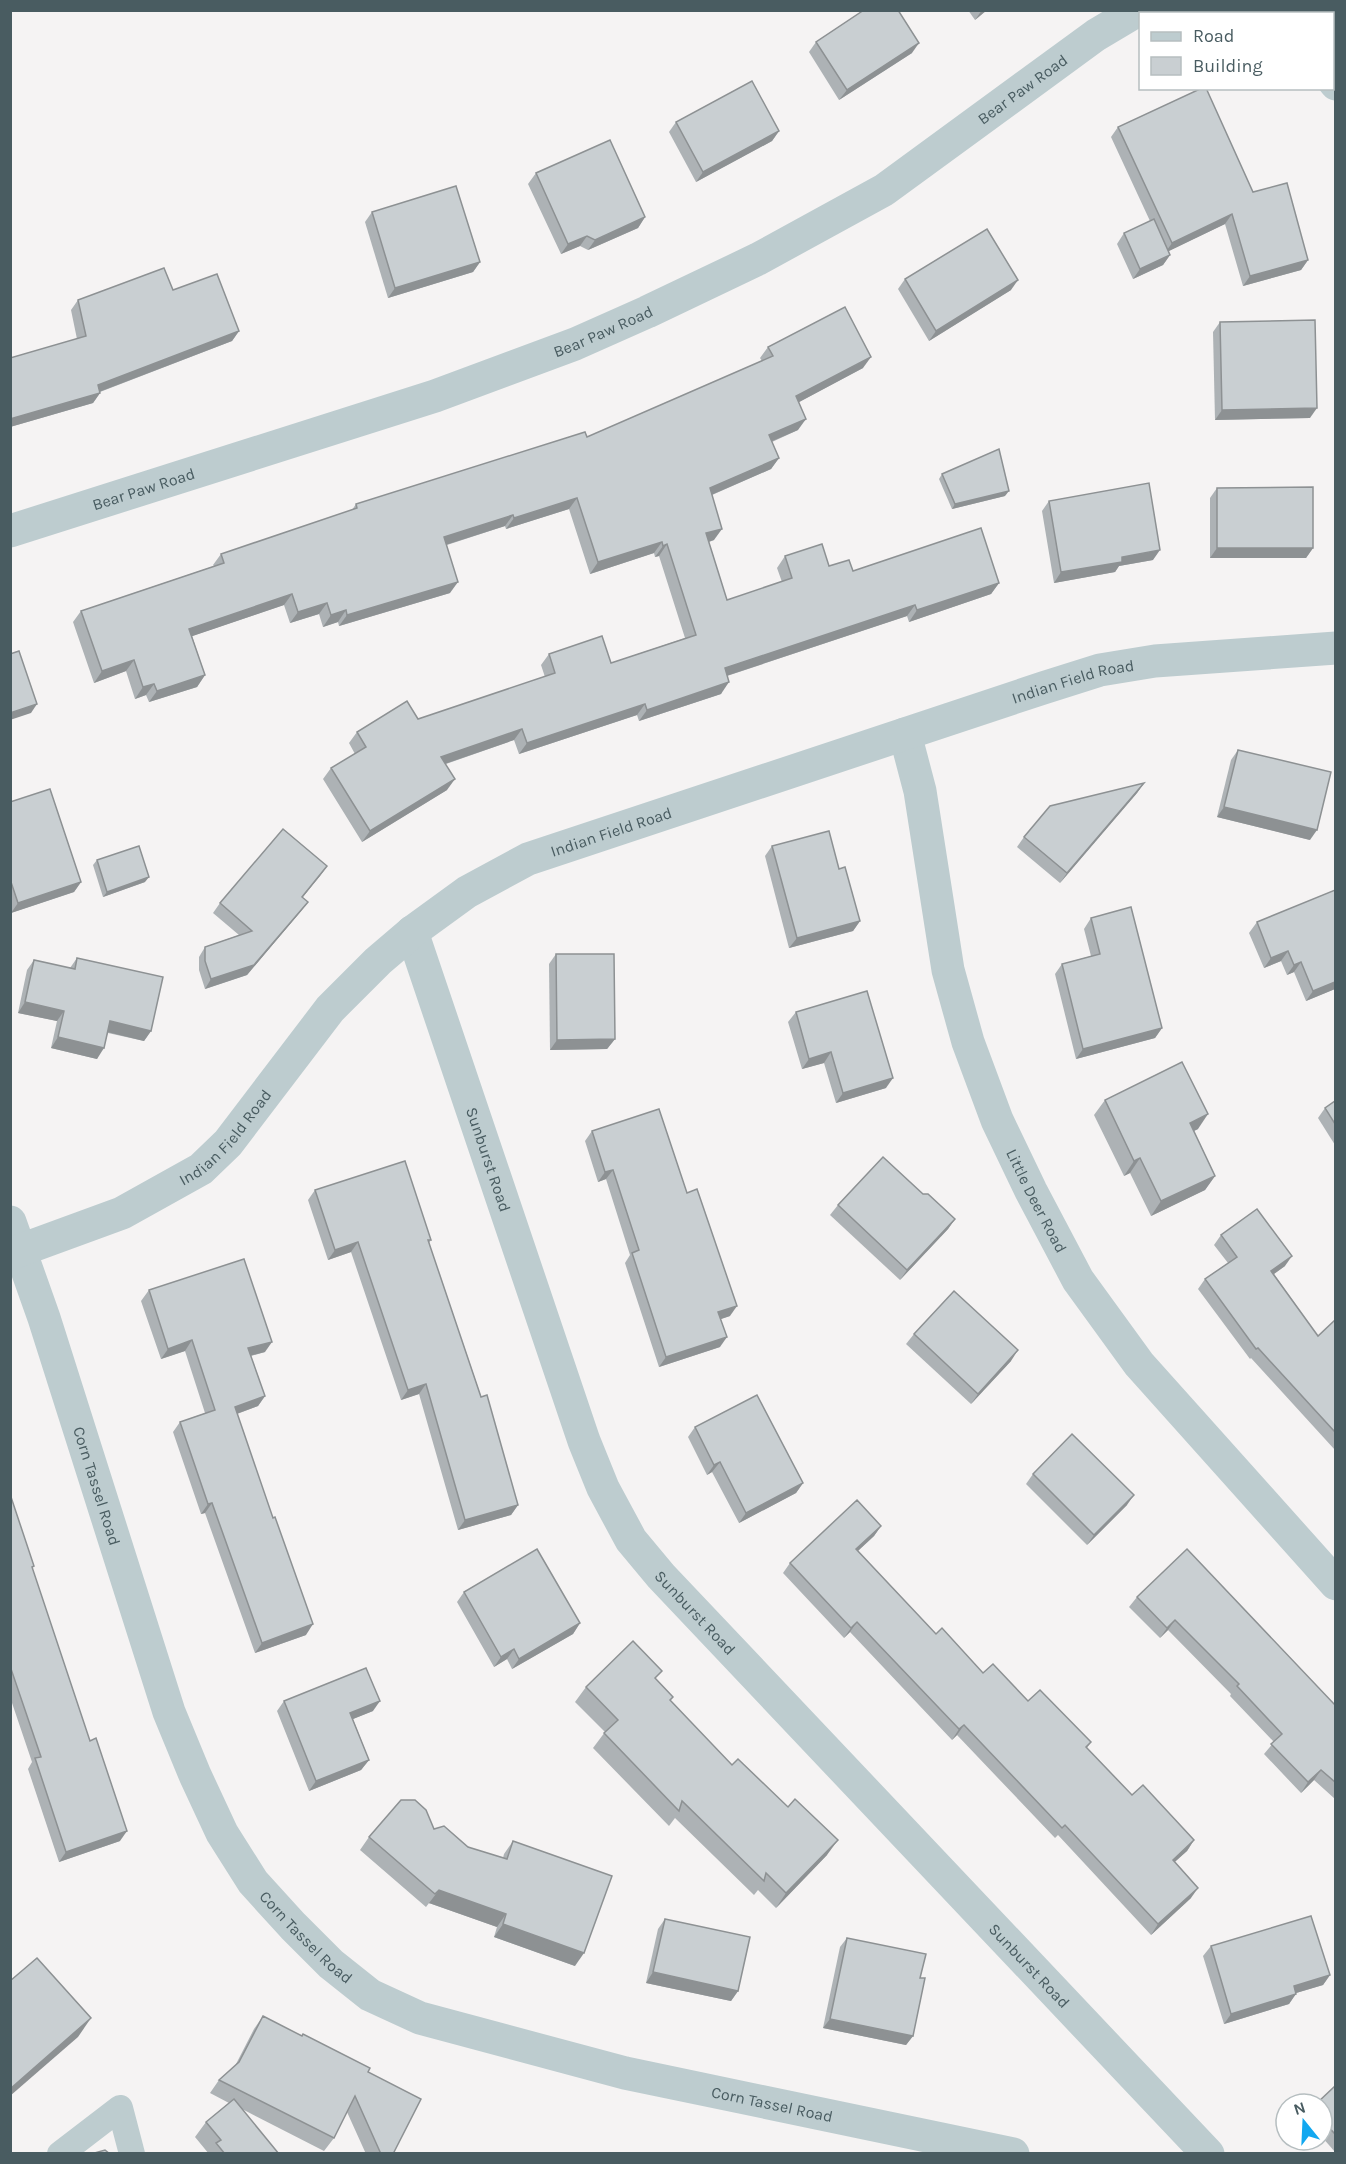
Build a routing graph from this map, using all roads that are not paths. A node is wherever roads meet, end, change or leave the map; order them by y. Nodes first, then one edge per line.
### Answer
1 (1138, 10) edge
2 (10, 531) edge
3 (1335, 648) edge
4 (905, 734) junction
5 (412, 932) junction
6 (14, 1242) edge
7 (1335, 1584) edge
8 (60, 2154) edge
9 (132, 2154) edge
10 (1013, 2154) edge
11 (1208, 2154) edge

1 - 2 street, Bear Paw Road
3 - 4 street, Indian Field Road
4 - 5 street, Indian Field Road
4 - 7 street, Little Deer Road
5 - 6 street, Indian Field Road
5 - 11 street, Sunburst Road
6 - 10 street, Corn Tassel Road
8 - 9 lane

